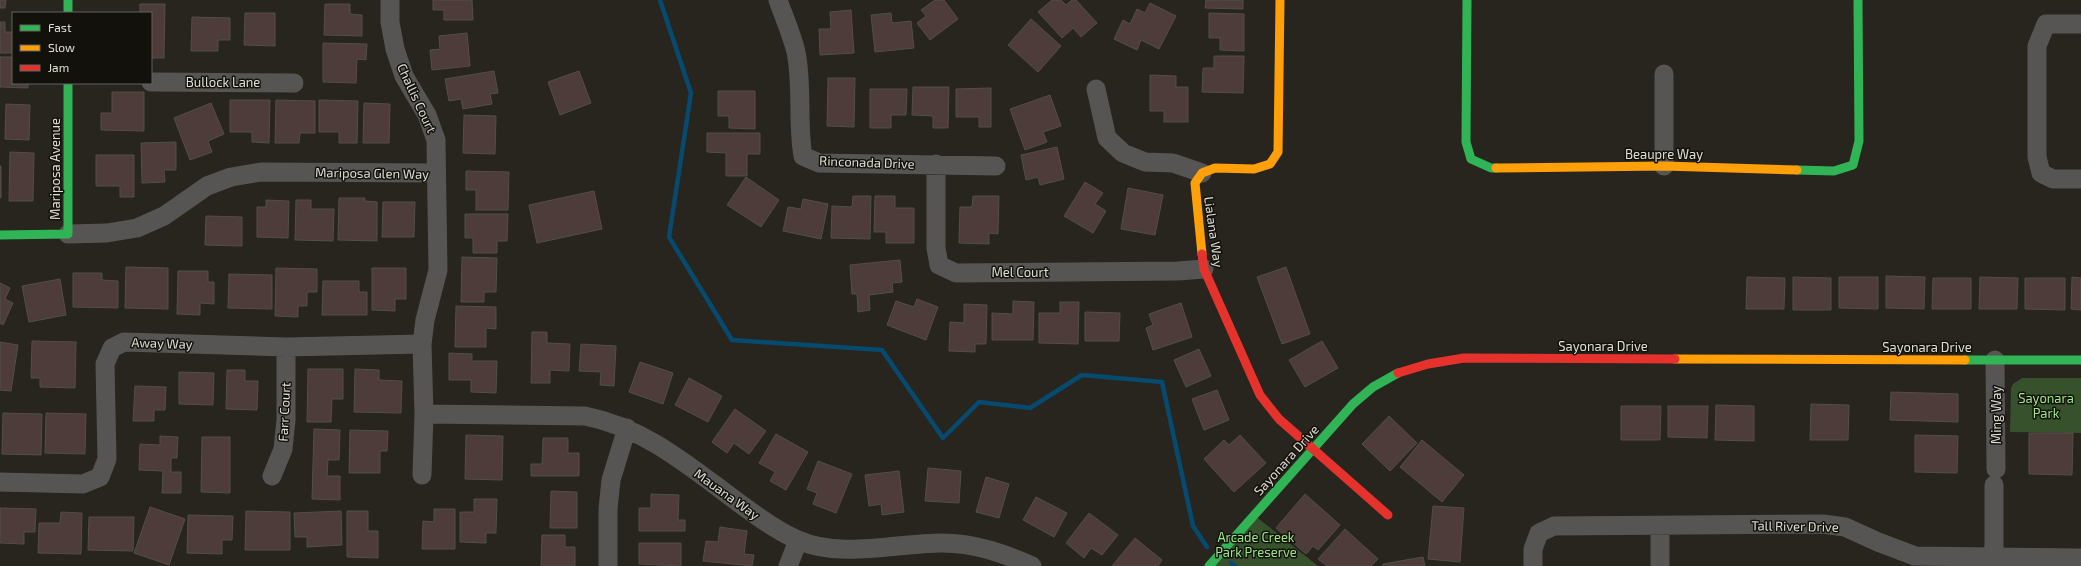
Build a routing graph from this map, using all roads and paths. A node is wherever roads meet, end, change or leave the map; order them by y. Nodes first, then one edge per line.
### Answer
1 (68, 0) edge
2 (390, 0) edge
3 (778, 0) edge
4 (1280, 0) edge
5 (1468, 0) edge
6 (1858, 0) edge
7 (68, 12) edge
8 (2081, 24) edge
9 (1664, 74) dead end
10 (152, 82) edge
11 (294, 83) dead end
12 (68, 84) edge
13 (1096, 89) dead end
14 (936, 164) junction
15 (996, 166) dead end
16 (1664, 166) junction
17 (1202, 172) junction
18 (436, 173) junction
19 (2081, 179) edge
20 (68, 234) junction
21 (0, 235) edge
22 (1204, 269) junction
23 (422, 344) junction
24 (286, 347) junction
25 (1995, 360) junction
26 (2081, 360) edge
27 (424, 414) junction
28 (627, 428) junction
29 (1312, 449) junction
30 (422, 475) dead end
31 (272, 476) dead end
32 (0, 482) edge
33 (1388, 515) dead end
34 (1660, 526) junction
35 (798, 541) junction
36 (1994, 557) junction
37 (2081, 558) edge
38 (1970, 562) edge
39 (608, 566) edge
40 (788, 566) edge
41 (1032, 566) edge
42 (1209, 566) edge
43 (1533, 566) edge
44 (1660, 566) edge

1 - 7 street
2 - 18 street, Challis Court
3 - 14 street, Rinconada Drive
4 - 17 street
5 - 16 street, Beaupre Way
6 - 16 street, Beaupre Way
8 - 19 street
9 - 16 street
10 - 11 street, Bullock Lane
12 - 20 street, Mariposa Avenue
13 - 17 street
14 - 15 street, Rinconada Drive
14 - 22 street, Mel Court
17 - 22 street, Lialana Way
18 - 20 street, Mariposa Glen Way
18 - 23 street, Mariposa Glen Way
20 - 21 street, Mariposa Avenue
22 - 29 street, Lialana Way
23 - 24 street, Away Way
23 - 27 street, Mariposa Glen Way
24 - 31 street, Farr Court
24 - 32 street, Away Way
25 - 26 street, Sayonara Drive
25 - 29 street, Sayonara Drive
25 - 36 street, Ming Way
27 - 28 street, Mauana Way
27 - 30 street, Mariposa Glen Way
28 - 35 street, Mauana Way
28 - 39 street
29 - 33 street, Lialana Way
29 - 42 street, Sayonara Drive
34 - 38 street, Tall River Drive
34 - 43 street, Tall River Drive
34 - 44 street
35 - 40 street
35 - 41 street, Mauana Way
36 - 37 street, Tall River Drive
36 - 38 street, Tall River Drive

